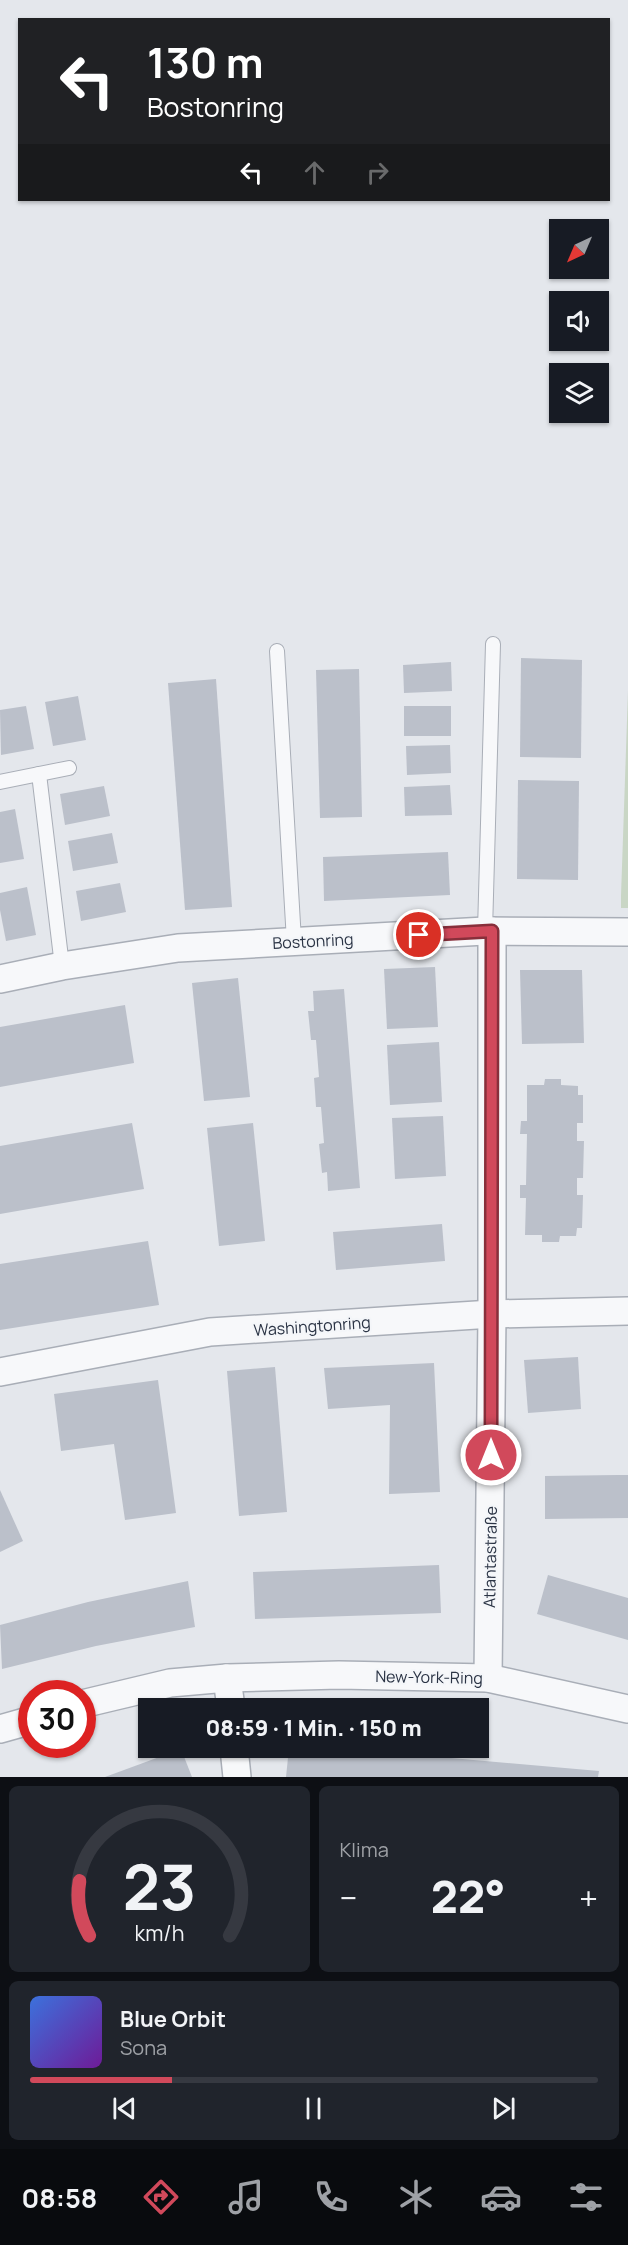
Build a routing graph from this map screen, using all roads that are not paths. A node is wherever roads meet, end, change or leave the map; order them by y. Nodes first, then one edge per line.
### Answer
1 (493, 644) dead end
2 (277, 651) dead end
3 (69, 768) dead end
4 (39, 774) junction
5 (0, 782) edge
6 (488, 931) junction
7 (628, 932) edge
8 (294, 942) junction
9 (62, 966) junction
10 (0, 979) edge
11 (628, 1311) edge
12 (492, 1314) junction
13 (0, 1372) edge
14 (227, 1678) junction
15 (488, 1678) junction
16 (230, 1698) edge
17 (96, 1701) edge
18 (628, 1709) edge
19 (18, 1724) edge
20 (0, 1729) edge
21 (235, 1758) edge
22 (237, 1777) edge

1 - 6 lane
2 - 8 lane
3 - 4 lane
4 - 5 lane
4 - 9 lane
6 - 7 street, Bostonring
6 - 8 street, Bostonring
6 - 12 street, Atlantastraße
8 - 9 street, Bostonring
9 - 10 street, Bostonring
11 - 12 street, Washingtonring
12 - 13 street, Washingtonring
12 - 15 street, Atlantastraße
14 - 15 street, New-York-Ring
14 - 16 street
14 - 17 street, New-York-Ring
15 - 18 street, New-York-Ring
19 - 20 street
21 - 22 street

